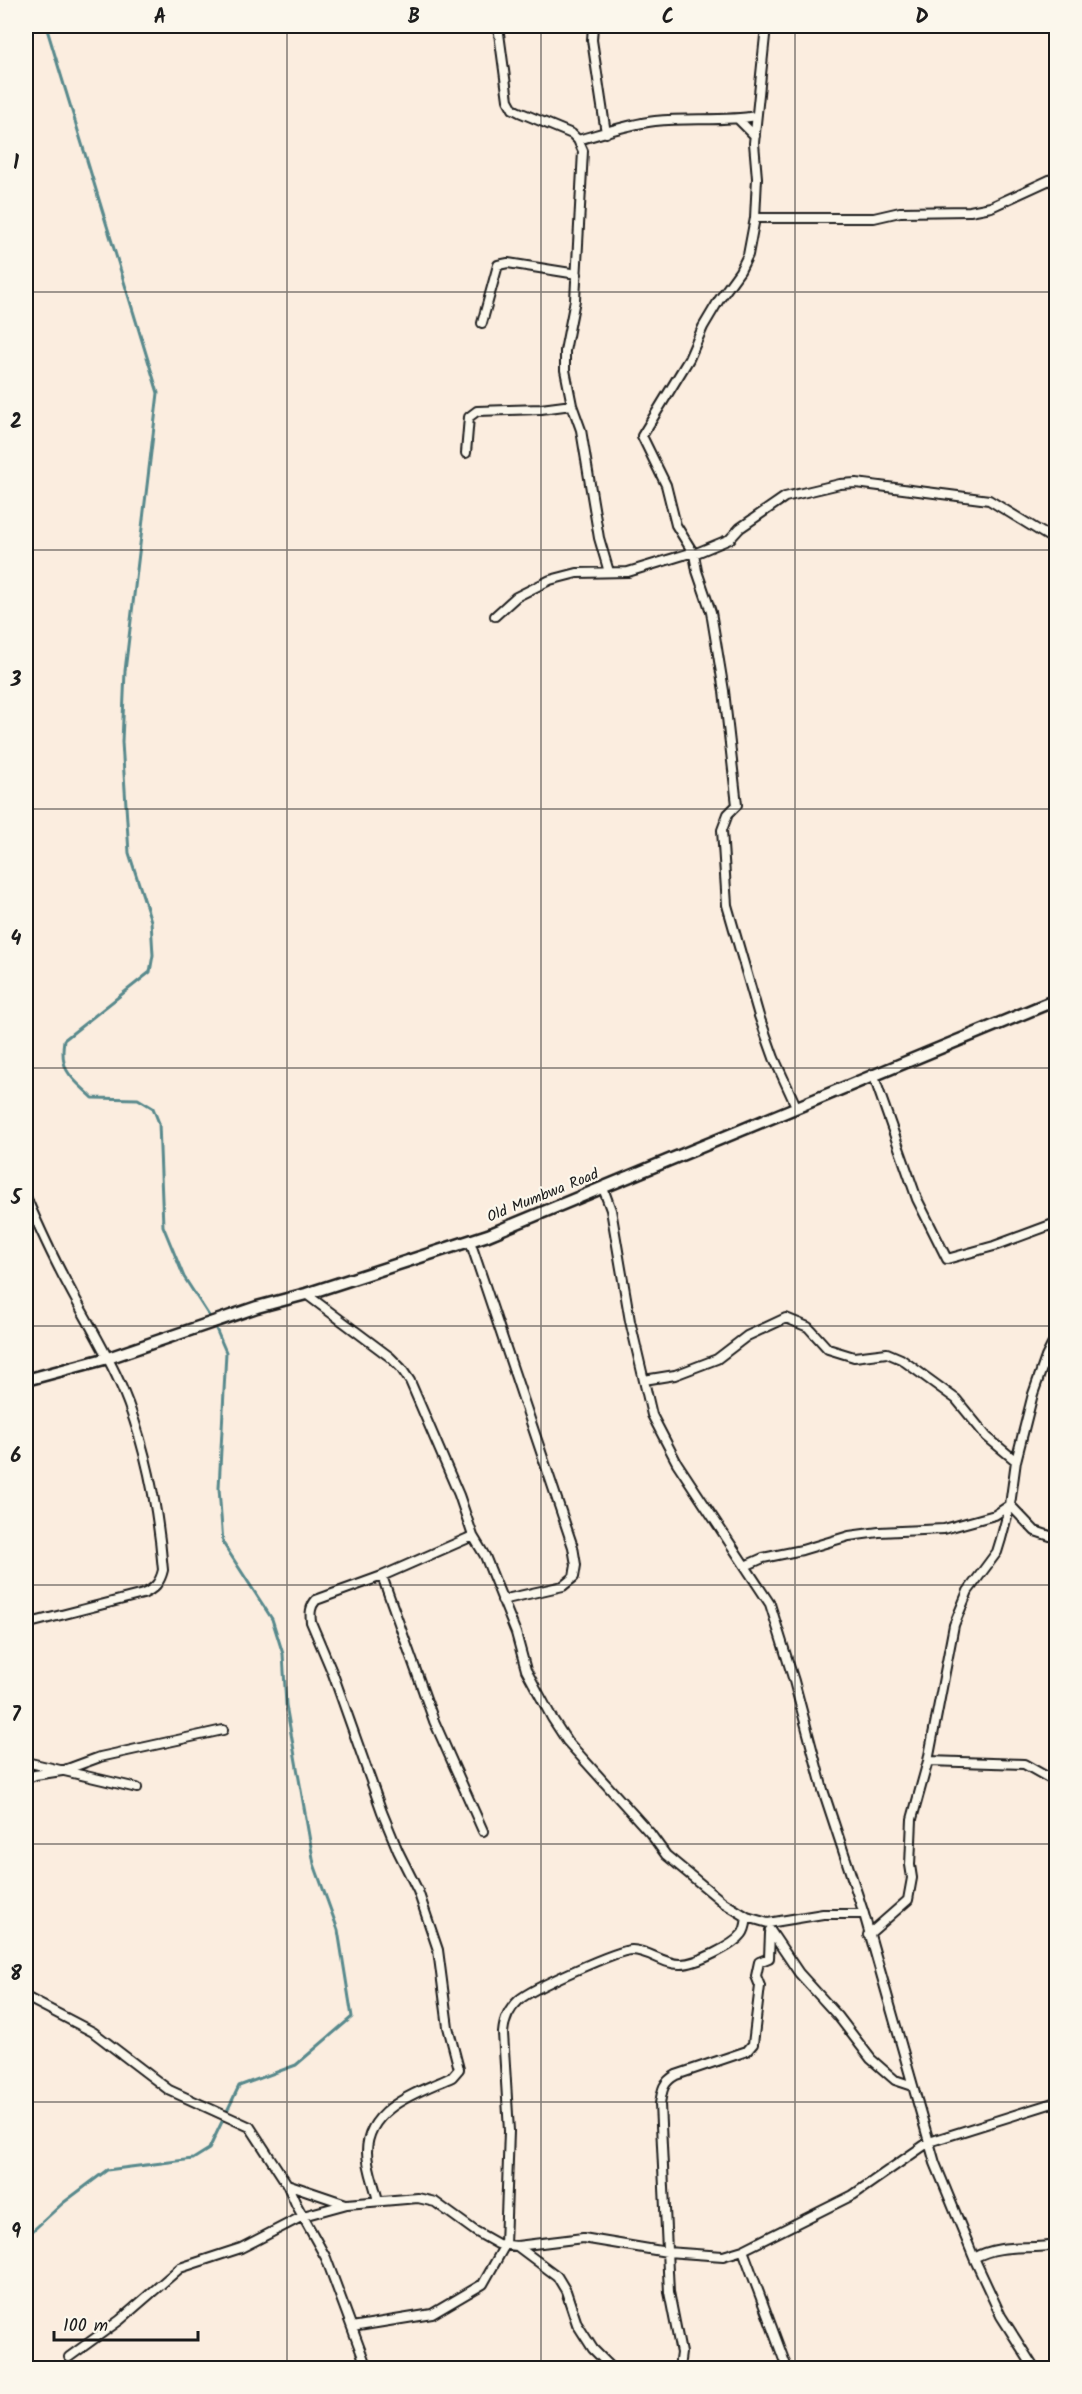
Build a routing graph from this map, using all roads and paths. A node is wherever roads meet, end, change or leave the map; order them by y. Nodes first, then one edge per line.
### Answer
1 (498, 26) edge
2 (593, 26) edge
3 (766, 26) edge
4 (756, 116) junction
5 (738, 119) junction
6 (606, 133) junction
7 (755, 136) junction
8 (578, 140) junction
9 (1056, 177) edge
10 (755, 218) junction
11 (577, 274) junction
12 (482, 323) dead end
13 (572, 405) junction
14 (466, 453) dead end
15 (1056, 541) edge
16 (694, 554) junction
17 (609, 572) junction
18 (495, 616) dead end
19 (1056, 1000) edge
20 (873, 1074) junction
21 (796, 1107) junction
22 (603, 1188) junction
23 (26, 1197) edge
24 (1056, 1223) edge
25 (470, 1241) junction
26 (306, 1294) junction
27 (1056, 1337) edge
28 (108, 1358) junction
29 (26, 1380) edge
30 (644, 1380) junction
31 (1016, 1461) junction
32 (1010, 1505) junction
33 (473, 1536) junction
34 (1056, 1538) edge
35 (745, 1566) junction
36 (382, 1576) junction
37 (502, 1600) junction
38 (26, 1624) edge
39 (223, 1730) dead end
40 (928, 1761) junction
41 (26, 1762) edge
42 (62, 1771) junction
43 (26, 1779) edge
44 (1056, 1782) edge
45 (137, 1788) dead end
46 (483, 1831) dead end
47 (864, 1914) junction
48 (747, 1917) junction
49 (768, 1923) junction
50 (770, 1933) junction
51 (868, 1935) junction
52 (26, 1997) edge
53 (913, 2086) junction
54 (1056, 2103) edge
55 (929, 2142) junction
56 (287, 2184) junction
57 (378, 2201) junction
58 (347, 2205) junction
59 (303, 2216) junction
60 (505, 2245) junction
61 (1056, 2245) edge
62 (517, 2246) junction
63 (743, 2250) junction
64 (667, 2252) junction
65 (974, 2258) junction
66 (352, 2327) junction
67 (69, 2356) dead end
68 (367, 2368) edge
69 (612, 2368) edge
70 (679, 2368) edge
71 (787, 2368) edge
72 (1034, 2368) edge

1 - 8 street
2 - 6 street
3 - 4 street
4 - 5 street
4 - 7 street
5 - 6 street
5 - 7 street
6 - 8 street
7 - 10 street
8 - 11 street
9 - 10 street
10 - 16 street
11 - 12 street
11 - 13 street
13 - 14 street
13 - 17 street
15 - 16 street
16 - 17 street
16 - 21 street
17 - 18 street
19 - 20 main road, Old Mumbwa Road
20 - 21 main road, Old Mumbwa Road
20 - 24 street
21 - 22 main road, Old Mumbwa Road
22 - 25 main road, Old Mumbwa Road
22 - 30 street
23 - 28 street
25 - 26 main road, Old Mumbwa Road
25 - 37 street
26 - 28 main road, Old Mumbwa Road
26 - 33 street
27 - 31 street
28 - 29 main road, Old Mumbwa Road
28 - 38 street
30 - 31 street
30 - 35 street
31 - 32 street
32 - 34 street
32 - 35 street
32 - 40 street
33 - 36 street
33 - 37 street
35 - 47 street
36 - 46 street
36 - 57 street
37 - 48 street
39 - 42 street
40 - 44 street
40 - 51 street
41 - 42 street
42 - 43 street
42 - 45 street
47 - 49 street
47 - 51 street
48 - 49 street
48 - 60 street
49 - 50 street
50 - 53 street
50 - 64 street
51 - 53 street
52 - 56 street
53 - 55 street
54 - 55 street
55 - 63 street
55 - 65 street
56 - 58 street
56 - 59 street
57 - 58 street
57 - 60 street
58 - 59 street
59 - 66 street
59 - 67 street
60 - 62 street
60 - 66 street
61 - 65 street
62 - 64 street
62 - 69 street
63 - 64 street
63 - 71 street
64 - 70 street
65 - 72 street
66 - 68 street

